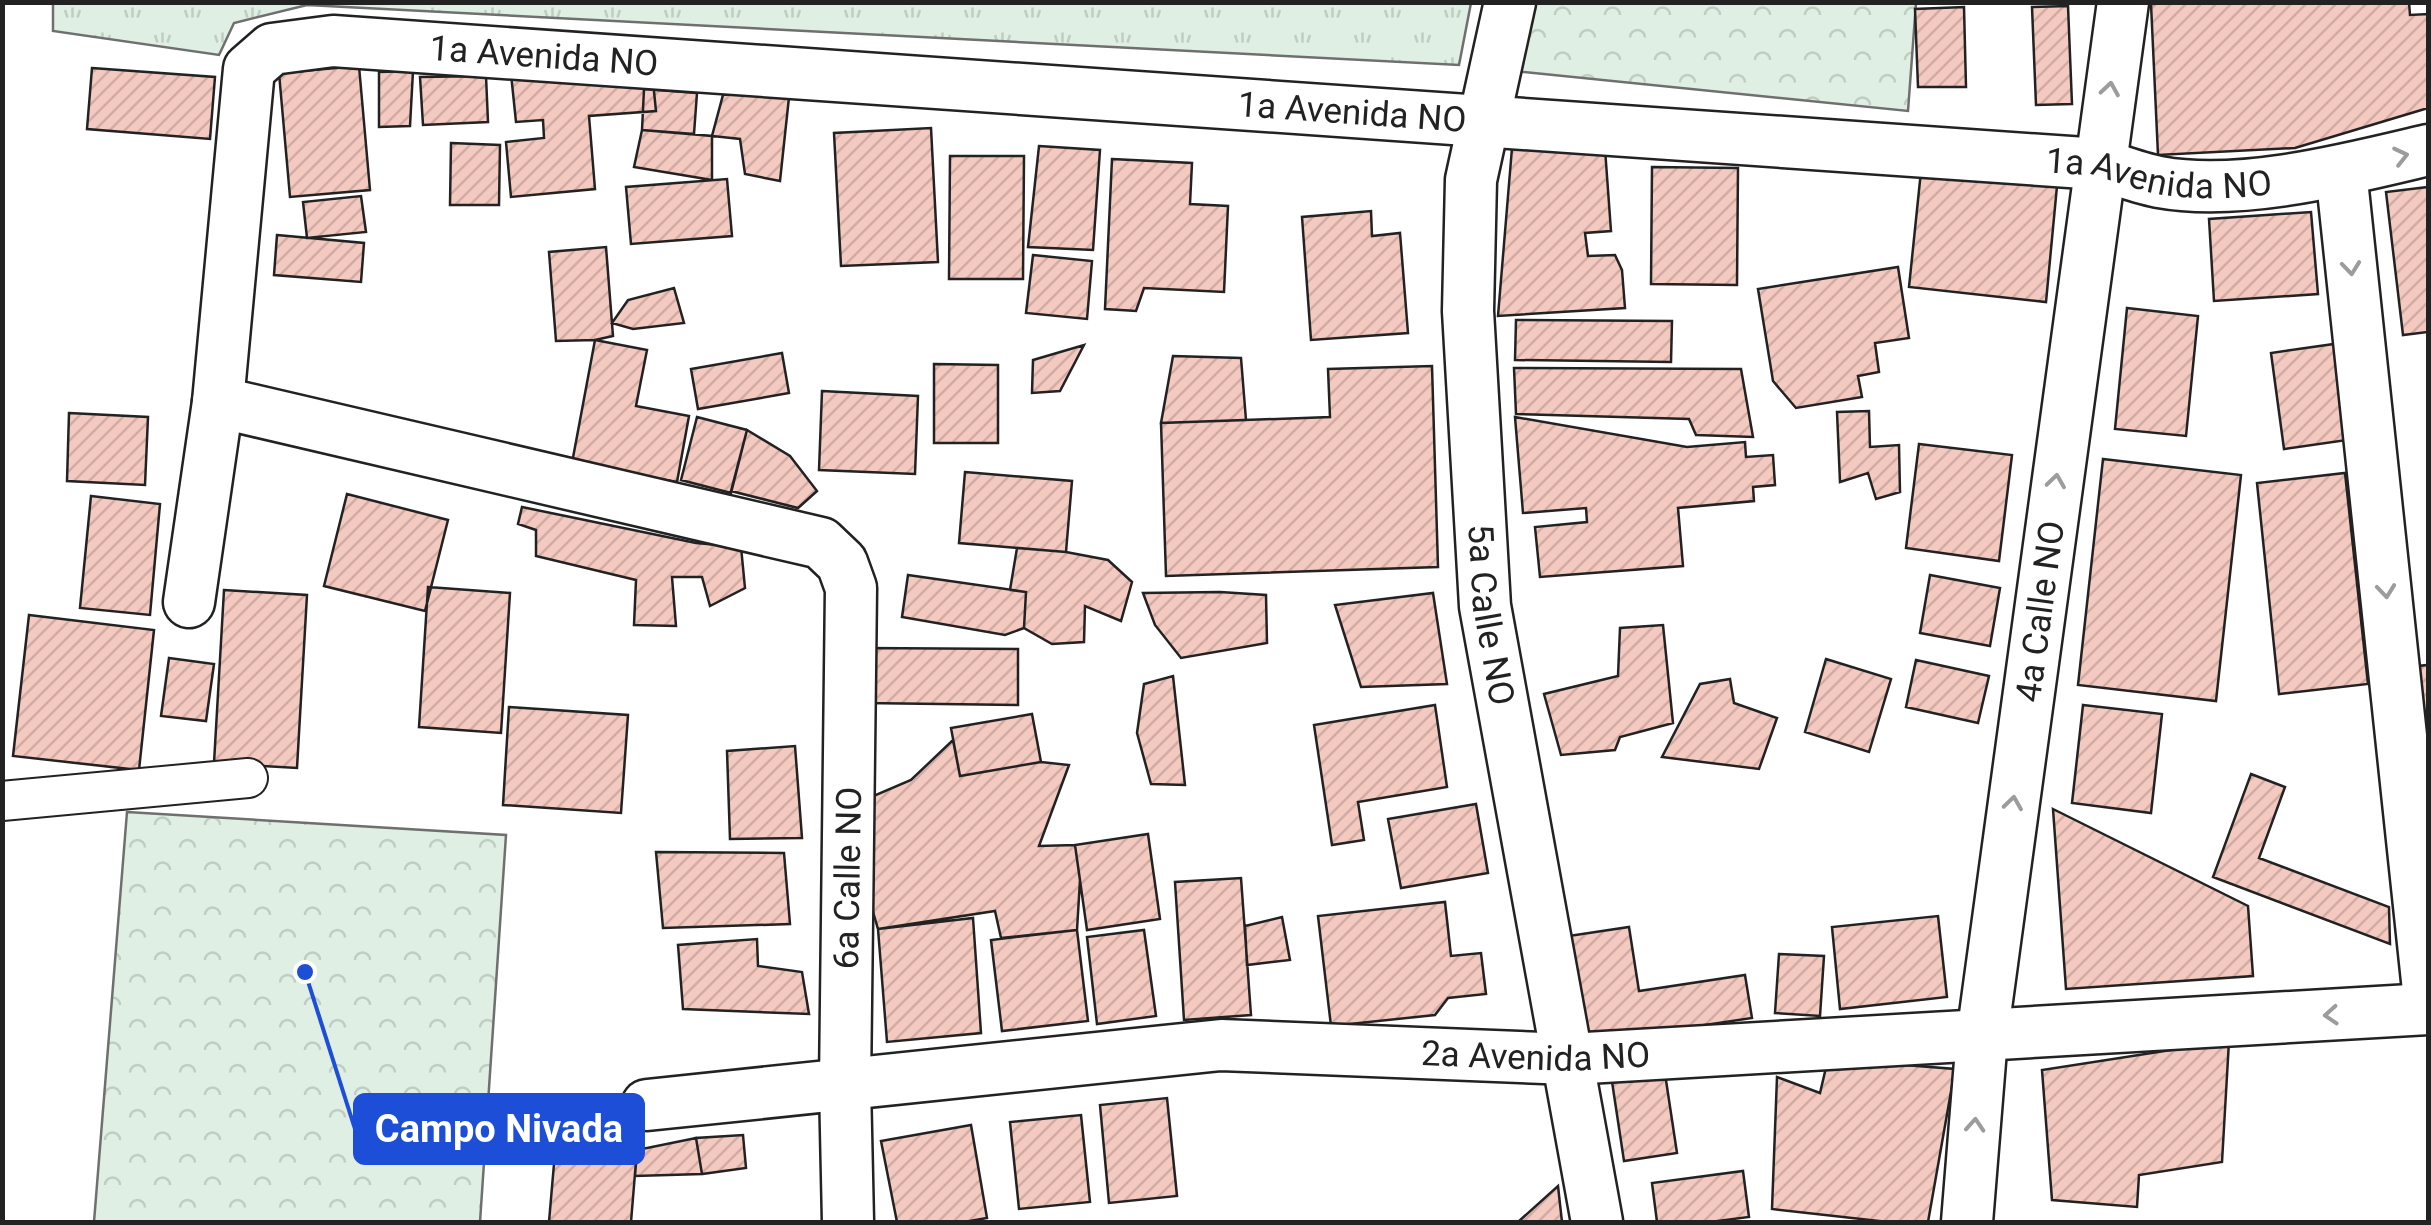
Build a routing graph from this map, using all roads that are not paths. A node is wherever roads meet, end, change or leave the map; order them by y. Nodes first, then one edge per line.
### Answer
1 (1510, 2) edge
2 (2123, 2) edge
3 (1482, 120) junction
4 (2428, 150) edge
5 (2099, 164) junction
6 (2340, 170) junction
7 (218, 402) junction
8 (188, 602) dead end
9 (248, 778) dead end
10 (2, 801) edge
11 (2428, 990) edge
12 (2428, 1008) edge
13 (1982, 1037) junction
14 (1569, 1059) junction
15 (845, 1085) junction
16 (646, 1105) dead end
17 (848, 1222) edge
18 (1597, 1222) edge
19 (1967, 1222) edge

1 - 3 street, 5a Calle NO
5 -> 2 street, 4a Calle NO
3 - 5 street, 1a Avenida NO
3 - 7 street, 1a Avenida NO
3 - 14 street, 5a Calle NO
6 -> 4 street, 1a Avenida NO
5 - 6 street, 1a Avenida NO
13 -> 5 street, 4a Calle NO
6 -> 11 street
7 - 8 street
7 - 15 street, 6a Calle NO
9 - 10 street
12 -> 13 street, 2a Avenida NO
13 - 14 street, 2a Avenida NO
19 -> 13 street, 4a Calle NO
14 - 15 street, 2a Avenida NO
14 - 18 street, 5a Calle NO
15 - 16 street, 2a Avenida NO
15 - 17 street, 6a Calle NO

